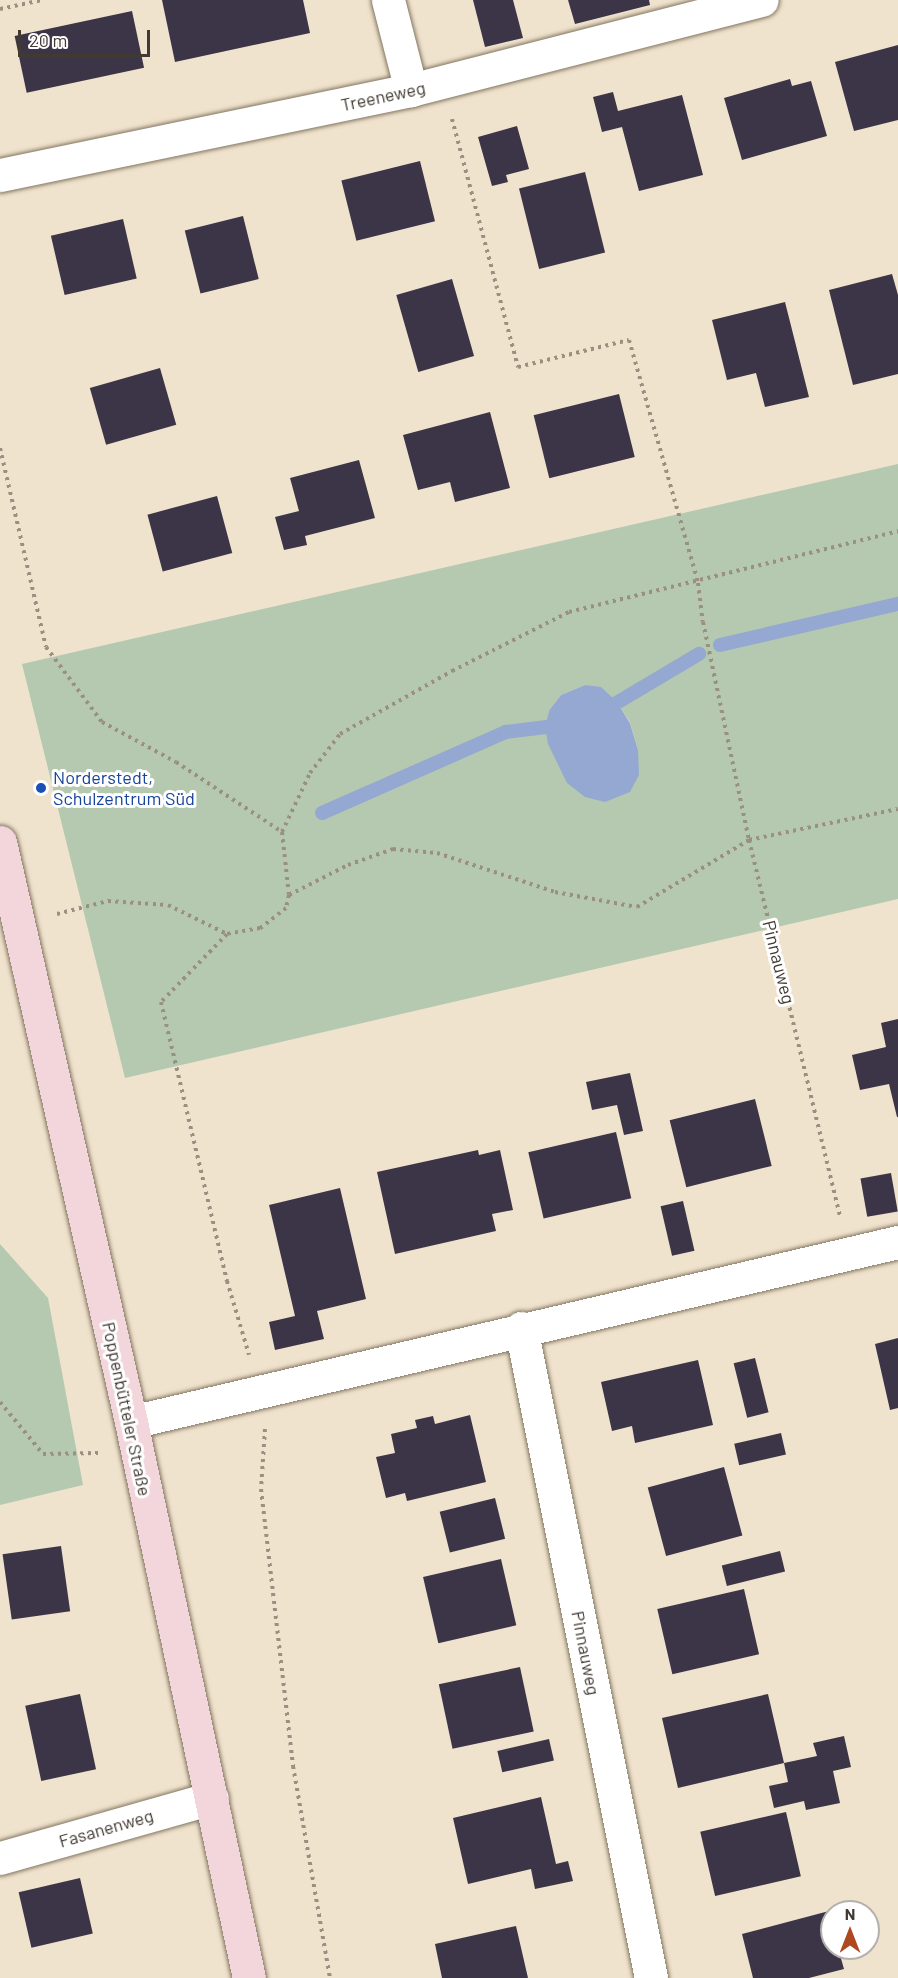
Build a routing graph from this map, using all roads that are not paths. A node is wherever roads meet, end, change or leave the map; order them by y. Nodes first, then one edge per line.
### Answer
1 (388, 0) edge
2 (762, 0) edge
3 (411, 90) junction
4 (0, 175) edge
5 (0, 842) edge
6 (898, 1242) edge
7 (521, 1328) junction
8 (134, 1437) junction
9 (212, 1798) junction
10 (0, 1858) edge
11 (249, 1978) edge
12 (651, 1978) edge

1 - 3 street
2 - 3 street, Treeneweg
3 - 4 street, Treeneweg
5 - 8 main road, Poppenbütteler Straße
6 - 7 street
7 - 8 street
7 - 12 street, Pinnauweg
8 - 9 main road, Poppenbütteler Straße
9 - 10 street, Fasanenweg
9 - 11 main road, Poppenbütteler Straße

